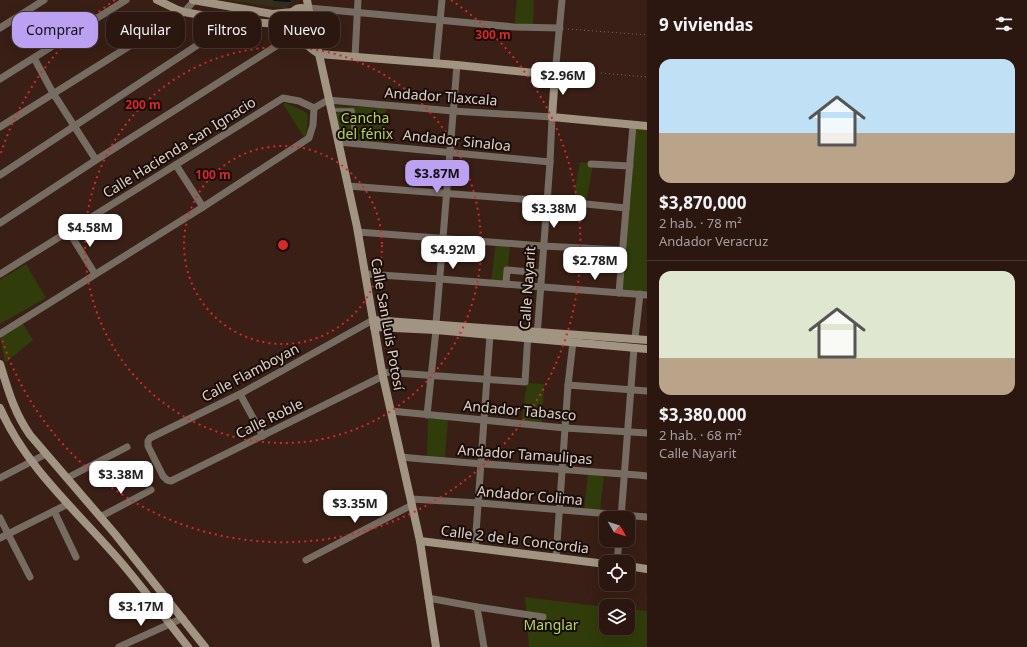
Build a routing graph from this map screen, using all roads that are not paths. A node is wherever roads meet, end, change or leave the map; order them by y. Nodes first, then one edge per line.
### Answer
1 (44, 0) edge
2 (126, 0) edge
3 (157, 0) edge
4 (193, 0) edge
5 (298, 0) edge
6 (358, 0) edge
7 (442, 0) edge
8 (562, 0) edge
9 (308, 7) edge
10 (295, 10) junction
11 (184, 12) joint
12 (357, 13) junction
13 (440, 20) junction
14 (0, 28) edge
15 (560, 28) junction
16 (127, 48) edge
17 (193, 48) edge
18 (273, 48) edge
19 (309, 48) edge
20 (317, 48) edge
21 (319, 54) junction
22 (355, 57) junction
23 (34, 58) junction
24 (436, 63) junction
25 (457, 65) junction
26 (555, 74) junction
27 (0, 79) edge
28 (54, 94) junction
29 (328, 100) junction
30 (314, 108) junction
31 (330, 110) junction
32 (453, 111) junction
33 (552, 117) junction
34 (75, 125) junction
35 (633, 125) junction
36 (647, 126) edge
37 (0, 127) edge
38 (337, 138) junction
39 (450, 152) junction
40 (96, 160) junction
41 (550, 162) junction
42 (591, 164) dead end
43 (176, 165) junction
44 (630, 166) junction
45 (0, 175) edge
46 (348, 186) junction
47 (447, 194) junction
48 (547, 201) junction
49 (586, 204) dead end
50 (203, 207) junction
51 (626, 208) junction
52 (0, 223) edge
53 (69, 232) junction
54 (358, 232) junction
55 (444, 238) junction
56 (544, 246) junction
57 (622, 250) junction
58 (541, 273) junction
59 (0, 274) edge
60 (95, 274) junction
61 (365, 274) junction
62 (440, 279) junction
63 (506, 284) junction
64 (540, 286) junction
65 (619, 292) junction
66 (644, 295) edge
67 (373, 324) junction
68 (436, 327) junction
69 (0, 334) edge
70 (490, 335) junction
71 (532, 335) junction
72 (635, 338) junction
73 (647, 340) edge
74 (573, 342) junction
75 (634, 348) junction
76 (647, 349) edge
77 (0, 364) edge
78 (383, 374) junction
79 (431, 376) junction
80 (488, 380) junction
81 (568, 385) junction
82 (631, 390) junction
83 (647, 391) edge
84 (240, 394) junction
85 (0, 408) edge
86 (391, 411) junction
87 (427, 415) junction
88 (484, 420) junction
89 (565, 428) junction
90 (628, 432) junction
91 (647, 433) edge
92 (263, 436) junction
93 (127, 447) dead end
94 (46, 454) junction
95 (401, 457) junction
96 (32, 462) junction
97 (481, 464) junction
98 (562, 469) junction
99 (624, 474) junction
100 (647, 476) edge
101 (0, 478) edge
102 (67, 478) junction
103 (167, 480) joint
104 (151, 490) dead end
105 (412, 502) junction
106 (479, 503) junction
107 (68, 504) junction
108 (559, 510) junction
109 (54, 511) junction
110 (621, 511) edge
111 (599, 515) edge
112 (100, 517) junction
113 (635, 517) edge
114 (647, 517) edge
115 (0, 518) edge
116 (8, 534) junction
117 (0, 538) edge
118 (420, 540) junction
119 (475, 548) junction
120 (76, 557) dead end
121 (556, 558) junction
122 (306, 560) dead end
123 (599, 563) edge
124 (635, 567) edge
125 (647, 569) edge
126 (30, 577) dead end
127 (428, 598) junction
128 (477, 607) junction
129 (542, 617) dead end
130 (183, 618) junction
131 (170, 625) junction
132 (119, 647) edge
133 (188, 647) edge
134 (205, 647) edge
135 (436, 647) edge
136 (484, 647) edge

1 - 14 street
2 - 23 street
3 - 11 main road
4 - 10 main road
4 - 11 street
5 - 10 main road
6 - 12 street
7 - 13 street
8 - 15 street, Calle Nayarit
9 - 10 main road
9 - 12 street
12 - 13 street
12 - 22 street
13 - 15 street
13 - 24 street
15 - 26 street, Calle Nayarit
16 - 28 street
17 - 34 street
18 - 40 street
19 - 21 main road
20 - 21 main road, Calle San Luis Potosí
21 - 22 main road
21 - 29 main road, Calle San Luis Potosí
22 - 24 main road
23 - 27 street
23 - 28 street
24 - 25 main road
25 - 26 main road
25 - 32 street
26 - 33 main road, Calle Nayarit
28 - 34 street
28 - 37 street
29 - 30 street
29 - 31 main road, Calle San Luis Potosí
29 - 32 street, Andador Tlaxcala
30 - 43 street, Calle Hacienda San Ignacio
30 - 50 street
31 - 38 main road, Calle San Luis Potosí
31 - 38 lane
32 - 33 street, Andador Tlaxcala
32 - 39 street
33 - 35 main road
33 - 41 street, Calle Nayarit
34 - 40 street
34 - 45 street
35 - 36 main road
35 - 44 street
38 - 39 street, Andador Sinaloa
38 - 46 main road, Calle San Luis Potosí
39 - 41 street, Andador Sinaloa
39 - 47 street
40 - 52 street
41 - 48 street, Calle Nayarit
42 - 44 street
43 - 50 street
43 - 53 street, Calle Hacienda San Ignacio
44 - 51 street
46 - 47 street
46 - 54 main road, Calle San Luis Potosí
47 - 48 street
47 - 55 street
48 - 56 street, Calle Nayarit
49 - 51 street
50 - 60 street
51 - 57 street
53 - 59 street, Calle Hacienda San Ignacio
53 - 60 street
54 - 55 street
54 - 61 main road, Calle San Luis Potosí
55 - 56 street
55 - 62 street
56 - 57 street
56 - 58 street, Calle Nayarit
57 - 65 street
58 - 63 street
58 - 64 street, Calle Nayarit
60 - 69 street
61 - 62 street
61 - 67 main road, Calle San Luis Potosí
62 - 63 street
62 - 68 street
63 - 64 street
64 - 65 street
64 - 71 street, Calle Nayarit
65 - 66 street
66 - 72 street
67 - 68 main road
67 - 78 main road, Calle San Luis Potosí
67 - 84 street, Calle Flamboyan
68 - 70 main road
68 - 71 main road
68 - 79 street
70 - 71 main road
70 - 80 street
71 - 72 main road
71 - 74 main road
71 - 80 street, Calle Nayarit
72 - 73 main road
74 - 75 main road
74 - 81 street
75 - 76 main road
75 - 82 street
77 - 94 main road
78 - 79 street
78 - 86 main road, Calle San Luis Potosí
78 - 92 street, Calle Roble
79 - 80 street
79 - 87 street
80 - 88 street
81 - 82 street
81 - 89 street
82 - 83 street
82 - 90 street
84 - 92 street
84 - 103 street, Calle Flamboyan
85 - 96 main road
86 - 87 street, Andador Tabasco
86 - 95 main road, Calle San Luis Potosí
87 - 88 street, Andador Tabasco
88 - 89 street, Andador Tabasco
88 - 97 street
89 - 90 street, Andador Tabasco
89 - 98 street
90 - 91 street, Andador Tabasco
90 - 99 street
92 - 103 street, Calle Roble
93 - 102 street
94 - 96 street
94 - 102 main road
95 - 97 street, Andador Tamaulipas
95 - 105 main road, Calle San Luis Potosí
96 - 101 street
96 - 107 main road
97 - 98 street, Andador Tamaulipas
97 - 106 street
98 - 99 street, Andador Tamaulipas
98 - 108 street
99 - 100 street, Andador Tamaulipas
99 - 110 street
102 - 112 main road
104 - 112 street
105 - 106 street, Andador Colima
105 - 118 main road, Calle San Luis Potosí
105 - 122 street
106 - 108 street, Andador Colima
106 - 119 street
107 - 109 street
107 - 131 main road
108 - 111 street, Andador Colima
108 - 121 street
109 - 116 street
109 - 120 street
112 - 130 main road
113 - 114 street, Andador Colima
115 - 116 street
116 - 117 street
116 - 126 street
118 - 119 main road, Calle 2 de la Concordia
118 - 127 main road, Calle San Luis Potosí
119 - 121 main road, Calle 2 de la Concordia
121 - 123 main road, Calle 2 de la Concordia
124 - 125 main road
127 - 128 street
127 - 135 main road, Calle San Luis Potosí
128 - 129 street
128 - 136 street
130 - 131 street
130 - 134 main road
131 - 132 street
131 - 133 main road

